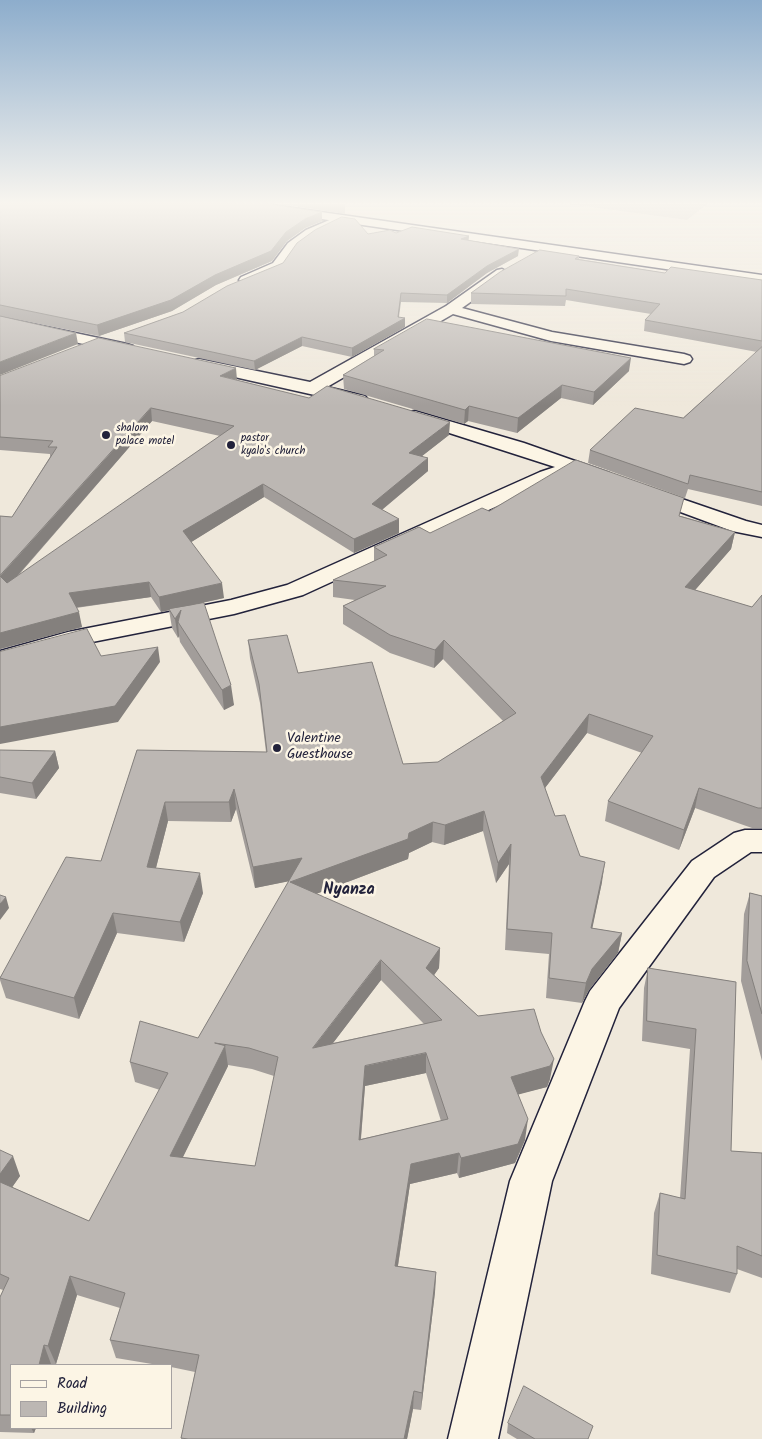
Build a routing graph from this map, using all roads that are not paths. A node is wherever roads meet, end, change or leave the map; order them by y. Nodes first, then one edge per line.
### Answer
1 (266, 271) edge
2 (505, 271) edge
3 (708, 271) edge
4 (762, 279) edge
5 (234, 285) edge
6 (451, 308) junction
7 (0, 321) edge
8 (126, 334) edge
9 (100, 343) junction
10 (147, 353) edge
11 (73, 354) edge
12 (684, 359) dead end
13 (184, 361) edge
14 (314, 387) junction
15 (379, 406) edge
16 (397, 411) edge
17 (574, 467) junction
18 (618, 483) edge
19 (635, 489) edge
20 (762, 531) edge
21 (0, 659) edge
22 (762, 840) edge
23 (473, 1439) edge

1 - 5 street
2 - 6 street
3 - 4 street
6 - 12 street
6 - 14 street
7 - 9 street
8 - 9 street
9 - 10 street
9 - 11 street
13 - 14 street
14 - 15 street
16 - 17 street
17 - 18 street
17 - 21 street
19 - 20 street
22 - 23 street

